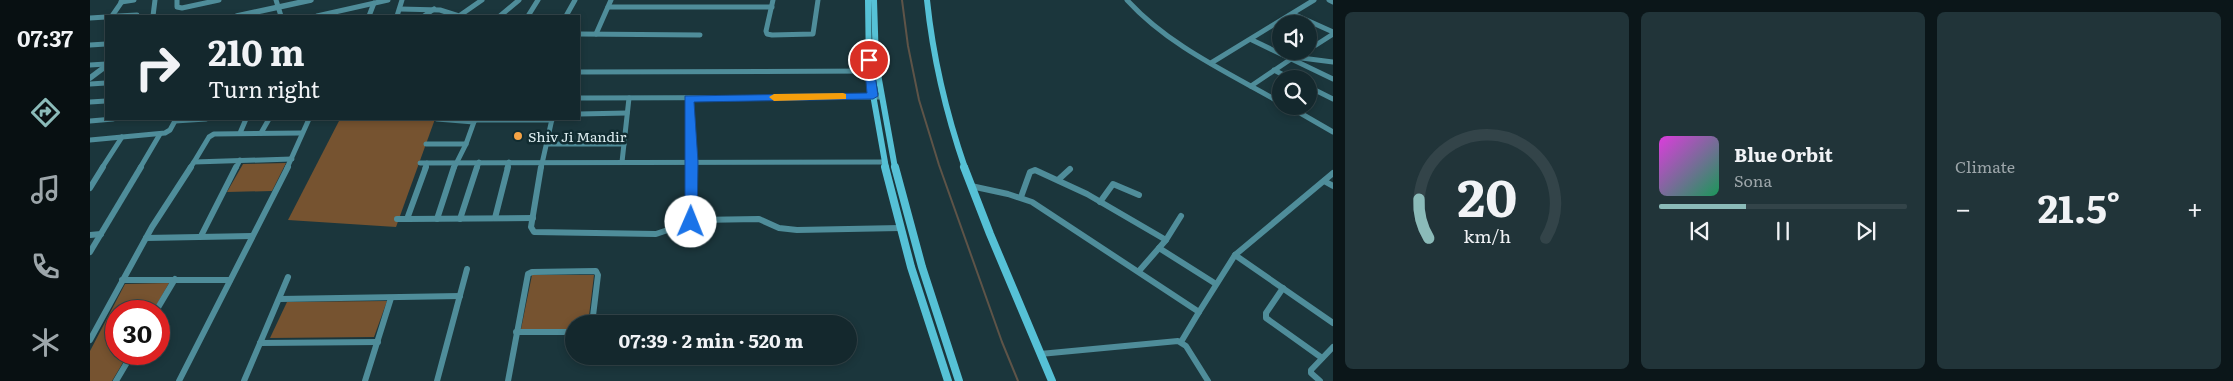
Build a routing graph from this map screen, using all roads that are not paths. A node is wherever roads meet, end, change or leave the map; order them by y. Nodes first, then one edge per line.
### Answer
1 (134, 0) edge
2 (155, 0) edge
3 (177, 0) edge
4 (220, 0) edge
5 (276, 0) edge
6 (311, 0) edge
7 (388, 0) edge
8 (402, 0) edge
9 (482, 0) edge
10 (519, 0) edge
11 (538, 0) edge
12 (575, 0) edge
13 (611, 0) edge
14 (727, 0) edge
15 (773, 0) edge
16 (818, 0) edge
17 (868, 0) edge
18 (874, 0) edge
19 (927, 0) edge
20 (1127, 0) edge
21 (1314, 0) edge
22 (1328, 0) edge
23 (122, 1) edge
24 (1333, 2) edge
25 (374, 3) junction
26 (277, 7) junction
27 (608, 7) junction
28 (726, 7) junction
29 (772, 7) junction
30 (400, 9) junction
31 (434, 9) junction
32 (336, 14) edge
33 (1293, 14) junction
34 (113, 15) edge
35 (153, 15) edge
36 (241, 15) edge
37 (281, 15) edge
38 (369, 15) edge
39 (397, 15) edge
40 (425, 15) edge
41 (455, 15) edge
42 (460, 15) edge
43 (501, 15) edge
44 (529, 15) edge
45 (567, 15) edge
46 (105, 17) edge
47 (90, 18) edge
48 (580, 34) edge
49 (596, 34) junction
50 (700, 35) dead end
51 (1332, 35) edge
52 (1252, 40) junction
53 (1317, 43) edge
54 (105, 44) edge
55 (90, 45) edge
56 (1272, 50) edge
57 (1317, 59) edge
58 (1291, 60) joint
59 (1333, 62) edge
60 (1211, 63) junction
61 (90, 65) edge
62 (105, 65) edge
63 (105, 66) edge
64 (1274, 70) edge
65 (873, 71) junction
66 (1272, 71) edge
67 (580, 72) edge
68 (90, 78) edge
69 (1333, 80) edge
70 (105, 83) edge
71 (90, 84) edge
72 (1251, 86) junction
73 (1317, 91) edge
74 (873, 96) junction
75 (881, 97) junction
76 (580, 98) edge
77 (629, 98) junction
78 (689, 98) junction
79 (1272, 98) edge
80 (1333, 100) edge
81 (105, 101) edge
82 (90, 102) edge
83 (627, 113) junction
84 (580, 114) edge
85 (1304, 115) edge
86 (105, 120) edge
87 (175, 120) edge
88 (246, 120) edge
89 (268, 120) edge
90 (308, 120) edge
91 (440, 120) edge
92 (475, 120) edge
93 (513, 120) edge
94 (552, 120) edge
95 (90, 121) edge
96 (1333, 132) edge
97 (240, 133) junction
98 (261, 133) junction
99 (302, 133) junction
100 (160, 134) junction
101 (122, 137) junction
102 (90, 140) edge
103 (426, 144) dead end
104 (466, 144) junction
105 (547, 144) junction
106 (624, 144) junction
107 (292, 159) junction
108 (240, 160) junction
109 (542, 161) junction
110 (194, 162) junction
111 (456, 162) junction
112 (479, 162) junction
113 (509, 162) junction
114 (622, 162) junction
115 (692, 162) junction
116 (885, 162) junction
117 (1070, 169) dead end
118 (1333, 173) edge
119 (1058, 180) junction
120 (1324, 181) junction
121 (971, 186) junction
122 (1333, 186) edge
123 (90, 188) edge
124 (1139, 195) dead end
125 (1021, 198) junction
126 (1100, 202) junction
127 (1181, 216) dead end
128 (460, 218) junction
129 (495, 218) junction
130 (533, 218) junction
131 (397, 219) dead end
132 (407, 219) junction
133 (438, 219) junction
134 (691, 222) junction
135 (900, 228) junction
136 (101, 234) junction
137 (90, 235) edge
138 (201, 236) junction
139 (252, 236) junction
140 (146, 238) junction
141 (1166, 240) junction
142 (1159, 248) junction
143 (90, 252) edge
144 (1235, 255) junction
145 (467, 269) dead end
146 (1139, 272) junction
147 (288, 277) dead end
148 (175, 279) junction
149 (122, 280) junction
150 (230, 280) junction
151 (1216, 284) junction
152 (1284, 288) junction
153 (460, 296) junction
154 (391, 298) junction
155 (280, 299) junction
156 (163, 300) edge
157 (1199, 312) junction
158 (593, 315) edge
159 (1333, 323) edge
160 (516, 332) junction
161 (565, 332) edge
162 (90, 340) edge
163 (378, 342) junction
164 (1181, 342) junction
165 (260, 343) junction
166 (1332, 351) edge
167 (1040, 354) junction
168 (1322, 358) junction
169 (125, 365) edge
170 (116, 381) edge
171 (179, 381) edge
172 (244, 381) edge
173 (365, 381) edge
174 (437, 381) edge
175 (508, 381) edge
176 (948, 381) edge
177 (959, 381) edge
178 (1052, 381) edge
179 (1208, 381) edge
180 (1320, 381) edge

1 - 23 street
2 - 35 street
3 - 4 street
5 - 26 street
6 - 26 street
7 - 25 street
8 - 30 street
9 - 42 street
10 - 43 street
11 - 44 street
12 - 45 street
13 - 27 street
14 - 28 street
15 - 29 street
16 - 29 street
17 - 65 main road
18 - 65 main road
19 - 121 main road
20 - 60 street
21 - 33 street
22 - 24 street
23 - 34 street
25 - 32 street
25 - 38 street
26 - 36 street
26 - 37 street
27 - 28 street
27 - 49 street
28 - 29 street
30 - 31 street
30 - 39 street
31 - 40 street
31 - 41 street
33 - 51 street
33 - 52 street
46 - 47 street
48 - 49 street
49 - 50 street
51 - 53 street
52 - 56 street
52 - 60 street
54 - 55 street
57 - 59 street
58 - 64 street
58 - 69 street
60 - 72 street
61 - 62 street
63 - 68 street
65 - 67 street
65 - 74 main road
65 - 75 main road
66 - 72 street
70 - 71 street
72 - 79 street
73 - 80 street
74 - 75 street
74 - 78 street
74 - 116 main road
75 - 177 main road
76 - 77 street
77 - 78 street
77 - 83 street
78 - 115 street
81 - 82 street
83 - 84 street
83 - 106 street
85 - 96 street
86 - 95 street
87 - 100 street
88 - 97 street
89 - 98 street
90 - 99 street
91 - 92 street
92 - 93 street
92 - 104 street
94 - 105 street
97 - 98 street
97 - 110 street
98 - 99 street
99 - 107 street
100 - 101 street
100 - 136 street
101 - 102 street
101 - 123 street
103 - 104 street
104 - 111 street
105 - 106 street
105 - 109 street
106 - 114 street
107 - 108 street
107 - 139 street
108 - 110 street
108 - 138 street
109 - 113 street
109 - 114 street
109 - 130 street
110 - 140 street
111 - 112 street
111 - 132 street
111 - 133 street
112 - 113 street
112 - 128 street
113 - 129 street
114 - 115 street
115 - 116 street
115 - 134 street
116 - 135 main road
117 - 119 street
118 - 120 street
119 - 125 street
119 - 126 street
120 - 122 street
120 - 144 street
121 - 125 street
121 - 167 main road
124 - 126 street
125 - 146 street
126 - 141 street
127 - 141 street
128 - 129 street
128 - 133 street
129 - 130 street
130 - 134 street
131 - 132 street
132 - 133 street
134 - 135 street
135 - 176 main road
136 - 137 street
136 - 143 street
138 - 139 street
138 - 140 street
139 - 150 street
140 - 149 street
141 - 142 street
142 - 146 street
142 - 151 street
144 - 151 street
144 - 152 street
145 - 153 street
146 - 157 street
147 - 155 street
148 - 149 street
148 - 150 street
148 - 156 street
149 - 162 street
150 - 171 street
151 - 157 street
152 - 159 street
152 - 168 street
153 - 154 street
153 - 174 street
154 - 155 street
154 - 163 street
155 - 165 street
157 - 164 street
158 - 160 street
160 - 161 street
160 - 175 street
163 - 165 street
163 - 173 street
164 - 167 street
164 - 179 street
165 - 172 street
166 - 168 street
167 - 178 main road
168 - 180 street
169 - 170 street

